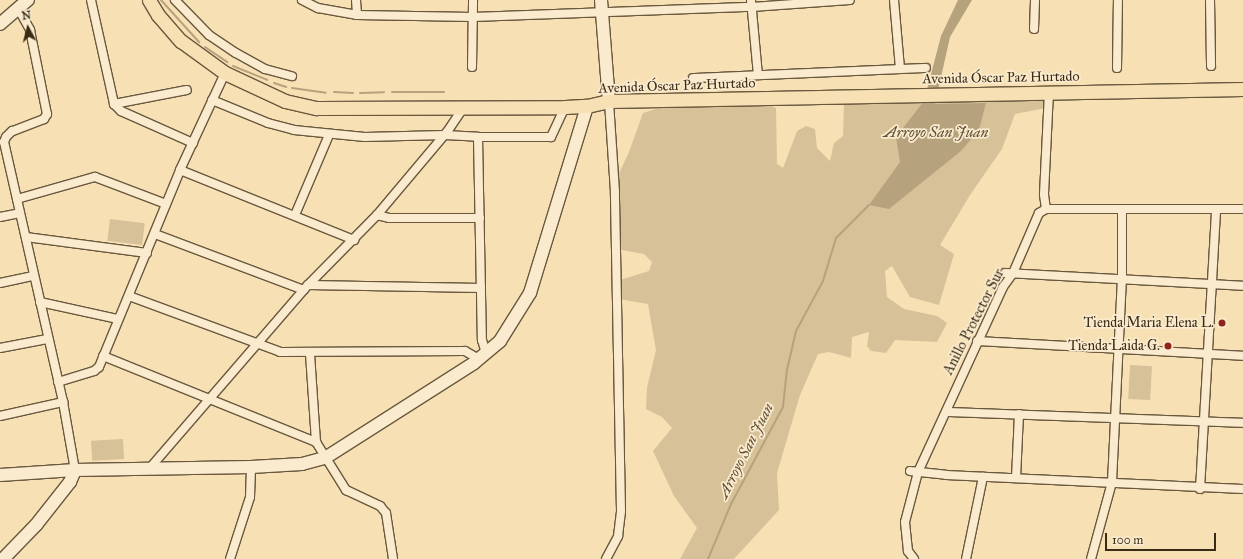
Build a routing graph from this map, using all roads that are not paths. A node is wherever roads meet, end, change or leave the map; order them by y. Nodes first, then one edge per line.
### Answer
1 (91, 0) edge
2 (149, 0) edge
3 (175, 0) edge
4 (302, 0) edge
5 (356, 0) edge
6 (473, 0) edge
7 (684, 0) edge
8 (820, 0) edge
9 (850, 0) edge
10 (894, 0) edge
11 (1035, 0) edge
12 (1118, 0) edge
13 (1210, 0) edge
14 (24, 2) edge
15 (752, 4) edge
16 (601, 6) edge
17 (685, 9) junction
18 (357, 15) junction
19 (473, 17) junction
20 (0, 24) edge
21 (1034, 29) dead end
22 (1211, 66) dead end
23 (472, 68) dead end
24 (926, 68) dead end
25 (1117, 68) dead end
26 (900, 69) junction
27 (225, 73) junction
28 (758, 75) junction
29 (292, 76) dead end
30 (693, 78) dead end
31 (1243, 89) edge
32 (187, 90) dead end
33 (1049, 93) junction
34 (212, 100) junction
35 (609, 101) junction
36 (114, 104) junction
37 (587, 106) junction
38 (565, 107) junction
39 (463, 111) junction
40 (446, 133) junction
41 (329, 135) junction
42 (478, 137) junction
43 (193, 143) junction
44 (180, 170) junction
45 (17, 198) junction
46 (166, 204) junction
47 (1046, 209) junction
48 (1122, 209) junction
49 (1216, 209) junction
50 (1243, 209) edge
51 (20, 213) junction
52 (377, 215) junction
53 (295, 216) junction
54 (0, 217) edge
55 (480, 218) junction
56 (155, 234) junction
57 (26, 237) junction
58 (354, 240) junction
59 (147, 253) junction
60 (1009, 273) junction
61 (33, 276) junction
62 (1122, 280) junction
63 (0, 283) edge
64 (1214, 285) junction
65 (1243, 286) edge
66 (306, 287) junction
67 (481, 288) junction
68 (129, 296) junction
69 (40, 302) junction
70 (118, 320) junction
71 (47, 339) junction
72 (977, 341) junction
73 (256, 345) junction
74 (0, 348) edge
75 (1119, 349) junction
76 (1208, 353) junction
77 (310, 354) junction
78 (103, 356) junction
79 (483, 356) junction
80 (1243, 356) edge
81 (58, 382) junction
82 (210, 401) junction
83 (64, 402) junction
84 (946, 412) junction
85 (1019, 414) junction
86 (0, 416) edge
87 (1114, 418) junction
88 (1204, 421) junction
89 (1243, 423) edge
90 (316, 442) junction
91 (325, 458) junction
92 (251, 467) junction
93 (149, 469) junction
94 (75, 470) junction
95 (914, 472) junction
96 (0, 475) edge
97 (982, 477) junction
98 (1016, 478) junction
99 (1112, 482) junction
100 (1200, 489) junction
101 (1243, 489) edge
102 (3, 559) edge
103 (230, 559) edge
104 (393, 559) edge
105 (606, 559) edge
106 (914, 559) edge
107 (966, 559) edge
108 (1091, 559) edge

1 - 36 street
2 - 27 main road, Avenida Óscar Paz Hurtado
3 - 29 street
4 - 18 street
5 - 18 street
6 - 19 street
7 - 17 street
8 - 9 street
8 - 15 street
10 - 26 street
11 - 21 street
12 - 25 street
13 - 22 street
14 - 20 street
14 - 45 street
15 - 17 street
15 - 28 street
16 - 17 street
16 - 19 street
16 - 35 street
18 - 19 street
19 - 23 street
24 - 26 street
26 - 28 street
27 - 34 street
27 - 39 main road, Avenida Óscar Paz Hurtado
28 - 30 street
31 - 33 main road, Avenida Óscar Paz Hurtado
32 - 36 street
33 - 35 main road, Avenida Óscar Paz Hurtado
33 - 47 street
34 - 41 street
34 - 43 street
35 - 37 main road, Avenida Óscar Paz Hurtado
35 - 105 street
36 - 43 street
37 - 38 main road, Avenida Óscar Paz Hurtado
37 - 79 street
38 - 39 main road, Avenida Óscar Paz Hurtado
38 - 42 street
39 - 40 street
40 - 41 street
40 - 42 street
40 - 52 street
41 - 53 street
42 - 55 street
43 - 44 street
44 - 46 street
44 - 53 street
45 - 46 street
45 - 51 street
46 - 56 street
47 - 48 street
47 - 60 street, Anillo Protector Sur
48 - 49 street
48 - 62 street
49 - 50 street
49 - 64 street
51 - 54 street
51 - 57 street
52 - 55 street
52 - 58 street
53 - 58 street
55 - 67 street
56 - 59 street
56 - 66 street
57 - 59 street
57 - 61 street
58 - 66 street
59 - 68 street
60 - 62 street
60 - 72 street, Anillo Protector Sur
61 - 63 street
61 - 69 street
62 - 64 street
62 - 75 street
64 - 65 street
64 - 76 street
66 - 67 street
66 - 73 street
67 - 79 street
68 - 70 street
68 - 73 street
69 - 70 street
69 - 71 street
70 - 78 street
71 - 74 street
71 - 81 street
72 - 75 street
72 - 84 street, Anillo Protector Sur
73 - 77 street
73 - 82 street
75 - 76 street
75 - 87 street
76 - 80 street
76 - 88 street
77 - 79 street
77 - 90 street
78 - 81 street
78 - 82 street
79 - 91 street
81 - 83 street
82 - 90 street
82 - 93 street
83 - 86 street
83 - 94 street
84 - 85 street
84 - 95 street, Anillo Protector Sur
85 - 87 street
85 - 98 street
87 - 88 street
87 - 99 street
88 - 89 street
88 - 100 street
90 - 91 street
91 - 92 street
91 - 104 street
92 - 93 street
92 - 103 street
93 - 94 street
94 - 96 street
94 - 102 street
95 - 97 street
95 - 106 street, Anillo Protector Sur
97 - 98 street
97 - 107 street
98 - 99 street
99 - 100 street
99 - 108 street
100 - 101 street

